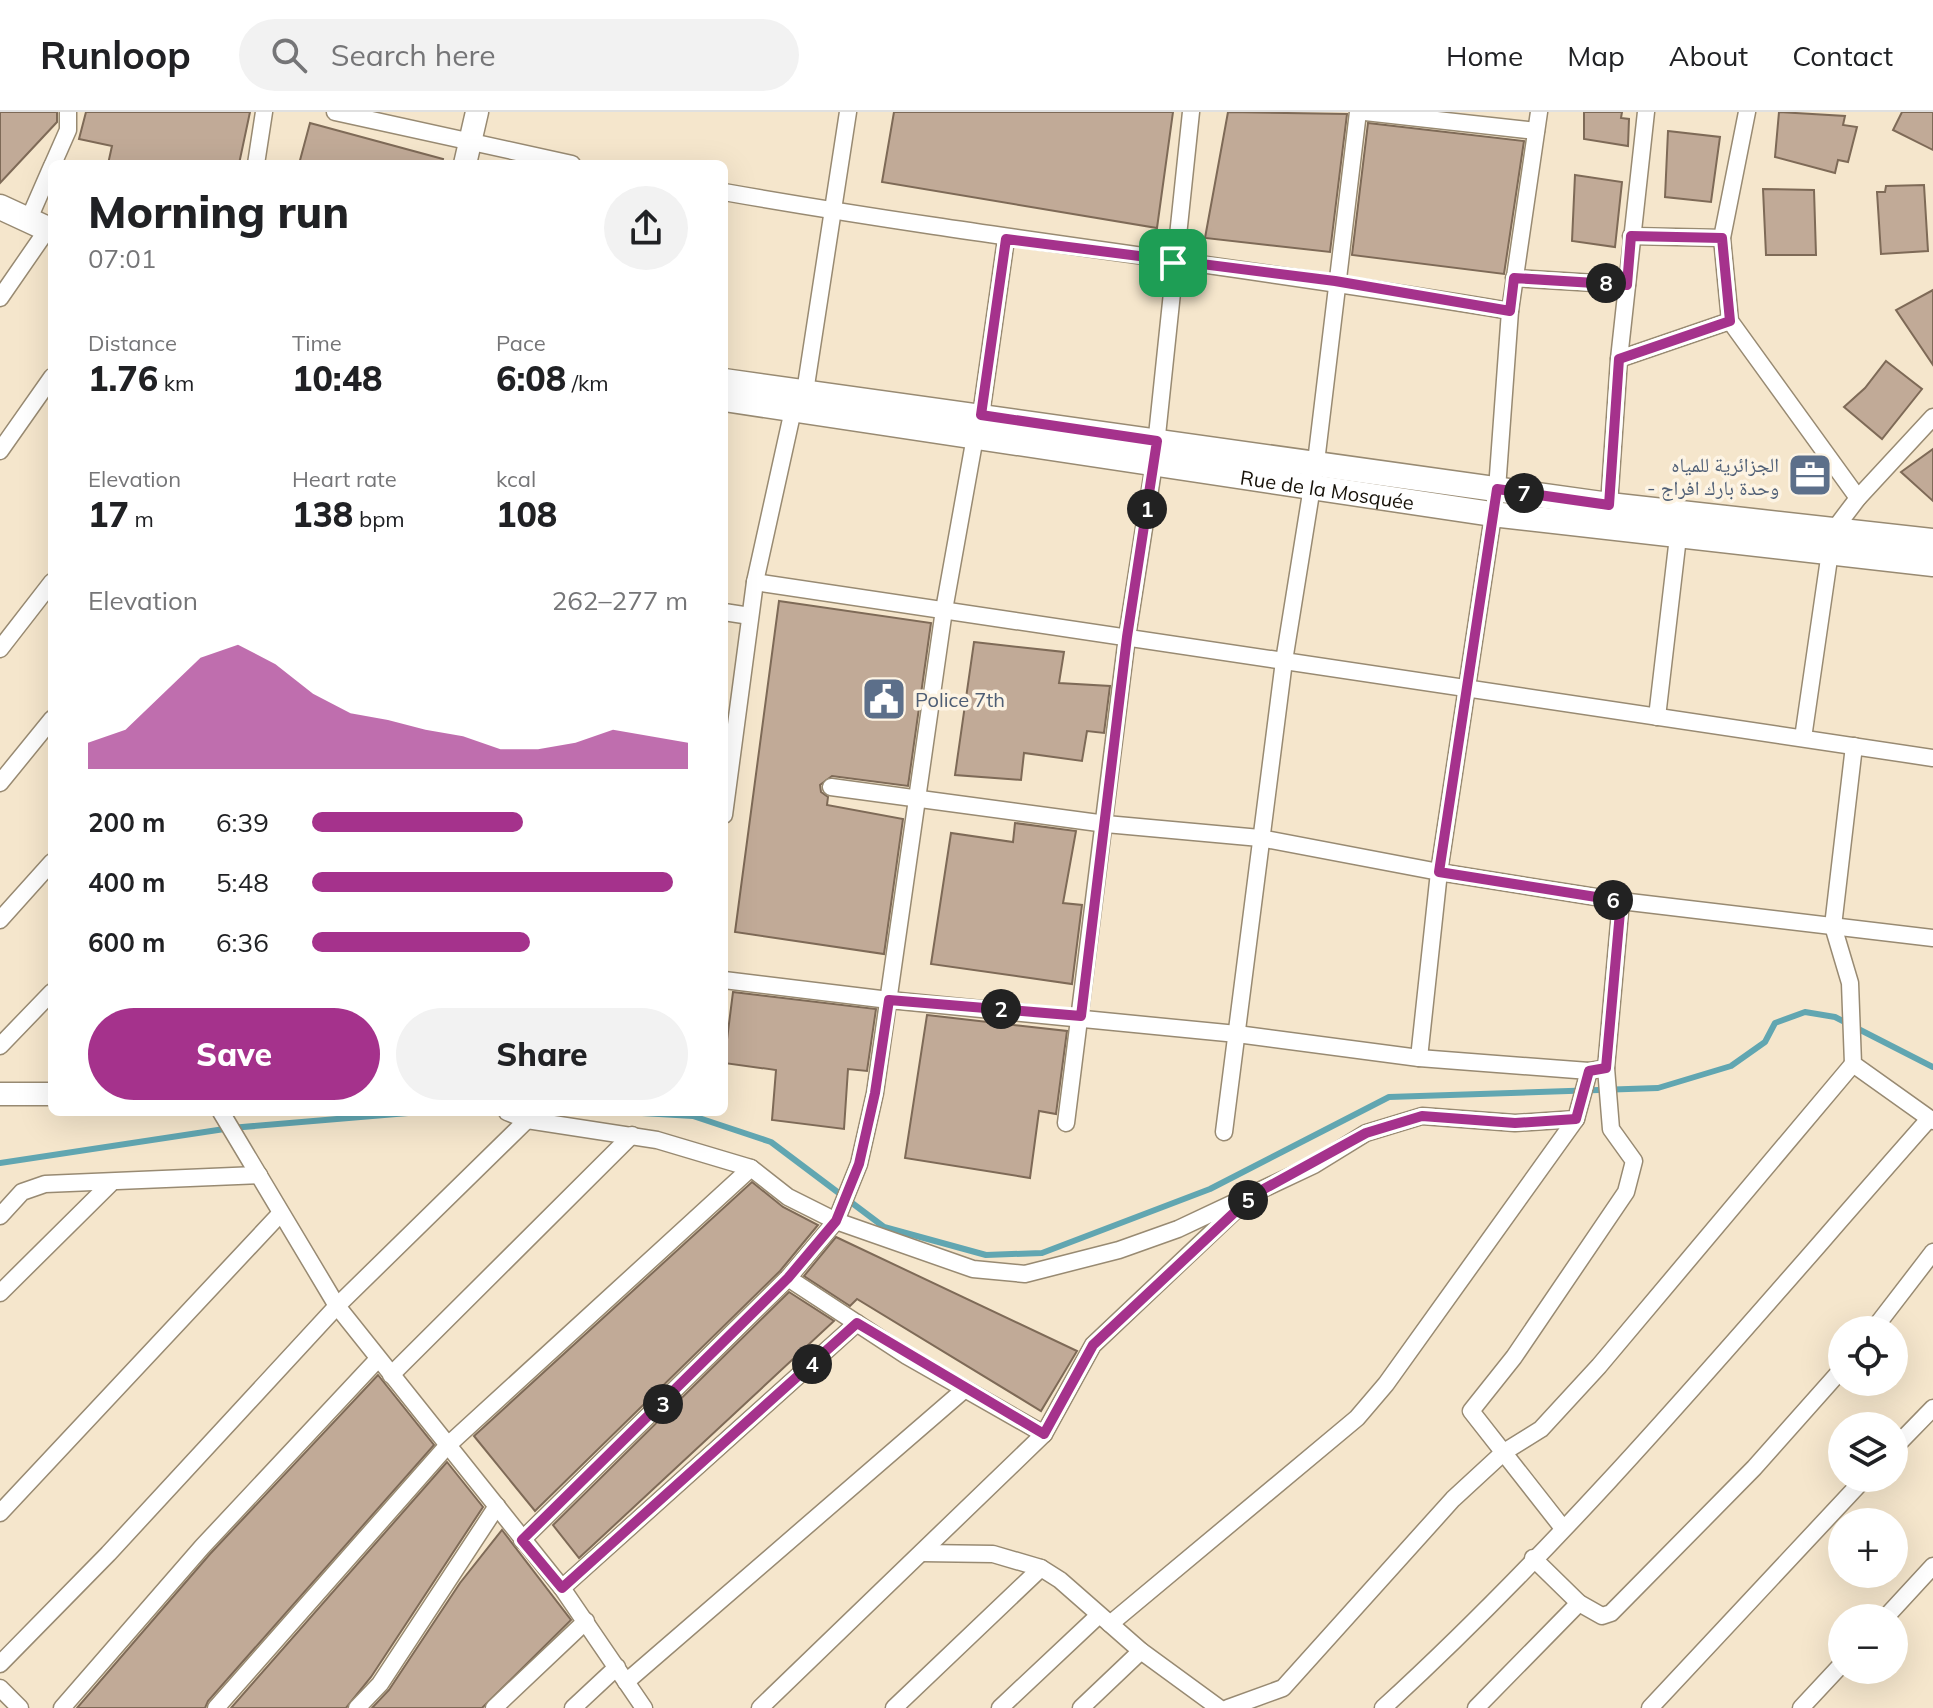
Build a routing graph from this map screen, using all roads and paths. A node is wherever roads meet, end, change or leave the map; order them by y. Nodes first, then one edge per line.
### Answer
1 (68, 112) edge
2 (264, 112) edge
3 (335, 112) edge
4 (477, 112) edge
5 (848, 112) edge
6 (1191, 112) edge
7 (1358, 112) edge
8 (1365, 112) edge
9 (1539, 112) edge
10 (1646, 112) edge
11 (1747, 112) edge
12 (1536, 131) junction
13 (466, 154) edge
14 (55, 160) edge
15 (257, 160) edge
16 (530, 160) edge
17 (48, 193) edge
18 (728, 193) edge
19 (0, 207) edge
20 (833, 212) junction
21 (42, 227) edge
22 (1631, 236) junction
23 (1722, 238) junction
24 (1006, 239) junction
25 (1173, 263) junction
26 (1514, 278) junction
27 (1335, 281) junction
28 (1627, 285) junction
29 (0, 298) edge
30 (1510, 311) junction
31 (1730, 321) junction
32 (1619, 359) junction
33 (728, 382) edge
34 (48, 383) edge
35 (728, 399) edge
36 (799, 401) junction
37 (1933, 417) edge
38 (978, 426) junction
39 (0, 451) edge
40 (1156, 453) junction
41 (1316, 462) junction
42 (1312, 488) junction
43 (1497, 489) junction
44 (1858, 498) junction
45 (1609, 505) junction
46 (1492, 514) junction
47 (1678, 537) junction
48 (1933, 541) edge
49 (1830, 542) junction
50 (1933, 564) edge
51 (755, 582) junction
52 (48, 587) edge
53 (944, 610) junction
54 (728, 613) edge
55 (750, 616) junction
56 (1127, 637) junction
57 (0, 649) edge
58 (1284, 661) junction
59 (1468, 688) junction
60 (1657, 717) junction
61 (48, 724) edge
62 (1803, 738) junction
63 (1854, 746) junction
64 (1933, 758) edge
65 (0, 783) edge
66 (728, 785) edge
67 (831, 787) dead end
68 (917, 798) junction
69 (1106, 824) junction
70 (1260, 838) junction
71 (48, 866) edge
72 (1439, 872) junction
73 (1621, 901) junction
74 (0, 920) edge
75 (1833, 926) junction
76 (1933, 938) edge
77 (728, 980) edge
78 (48, 996) edge
79 (889, 1000) junction
80 (1081, 1016) junction
81 (1237, 1034) junction
82 (0, 1046) edge
83 (1419, 1058) junction
84 (1853, 1064) junction
85 (1598, 1069) junction
86 (0, 1094) edge
87 (48, 1094) edge
88 (223, 1116) edge
89 (517, 1116) edge
90 (1576, 1119) junction
91 (527, 1120) junction
92 (1931, 1120) edge
93 (1066, 1123) dead end
94 (1224, 1132) dead end
95 (632, 1135) junction
96 (751, 1168) junction
97 (259, 1175) junction
98 (110, 1184) junction
99 (1253, 1195) junction
100 (280, 1214) junction
101 (0, 1216) edge
102 (836, 1221) junction
103 (1933, 1252) edge
104 (788, 1278) junction
105 (0, 1293) edge
106 (337, 1306) junction
107 (1884, 1316) edge
108 (857, 1323) junction
109 (377, 1360) junction
110 (391, 1375) junction
111 (1828, 1385) edge
112 (965, 1389) junction
113 (1933, 1408) edge
114 (1044, 1434) junction
115 (1908, 1434) edge
116 (447, 1446) junction
117 (1504, 1452) junction
118 (1852, 1492) edge
119 (497, 1506) junction
120 (0, 1513) edge
121 (1562, 1527) junction
122 (522, 1540) junction
123 (922, 1553) junction
124 (1533, 1558) junction
125 (1933, 1566) edge
126 (1041, 1568) junction
127 (562, 1588) junction
128 (1579, 1603) junction
129 (1898, 1604) edge
130 (1105, 1620) junction
131 (586, 1621) junction
132 (1141, 1651) junction
133 (0, 1664) edge
134 (622, 1674) junction
135 (1828, 1679) edge
136 (0, 1688) edge
137 (1249, 1704) edge
138 (20, 1708) edge
139 (62, 1708) edge
140 (216, 1708) edge
141 (357, 1708) edge
142 (494, 1708) edge
143 (573, 1708) edge
144 (644, 1708) edge
145 (760, 1708) edge
146 (894, 1708) edge
147 (1000, 1708) edge
148 (1081, 1708) edge
149 (1219, 1708) edge
150 (1228, 1708) edge
151 (1383, 1708) edge
152 (1476, 1708) edge
153 (1650, 1708) edge
154 (1801, 1708) edge

1 - 14 street
2 - 15 street
3 - 13 street
4 - 13 street
5 - 20 street
6 - 25 street
7 - 27 street
8 - 12 street
9 - 12 street
10 - 22 street
11 - 23 street
12 - 26 street
13 - 16 street
17 - 21 street
18 - 20 street
19 - 21 main road
20 - 24 street
20 - 36 street
21 - 29 street
22 - 23 street
22 - 28 street
23 - 31 street
24 - 25 street
24 - 38 street
25 - 27 street
25 - 40 street
26 - 28 street
26 - 30 street
27 - 30 street
27 - 41 street
28 - 32 street
30 - 43 street
31 - 32 street
31 - 44 street
32 - 45 street
33 - 36 main road
34 - 39 street
35 - 36 main road, Rue de la Mosquée
36 - 38 main road, Rue de la Mosquée
36 - 51 street
37 - 44 street
38 - 40 main road, Rue de la Mosquée
38 - 53 street
40 - 41 main road
40 - 42 main road, Rue de la Mosquée
40 - 56 street
41 - 42 street
41 - 43 main road
42 - 46 main road, Rue de la Mosquée
42 - 58 street
43 - 45 main road
43 - 46 street
44 - 49 street
45 - 49 main road
46 - 47 main road, Rue de la Mosquée
46 - 59 street
47 - 49 main road, Rue de la Mosquée
47 - 60 street
48 - 49 main road
49 - 50 main road, Rue de la Mosquée
49 - 62 street
51 - 53 street
51 - 55 street
52 - 57 street
53 - 56 street
53 - 68 street
54 - 55 street
55 - 66 street
56 - 58 street
56 - 69 street
58 - 59 street
58 - 70 street
59 - 60 street
59 - 72 street
60 - 62 street
61 - 65 street
62 - 63 street
63 - 64 street
63 - 75 street
67 - 68 street
68 - 69 street
68 - 79 street
69 - 70 street
69 - 80 street
70 - 72 street
70 - 81 street
71 - 74 street
72 - 73 street
72 - 83 street
73 - 75 street
73 - 85 street
75 - 76 street
75 - 84 street
77 - 79 street
78 - 82 street
79 - 80 street
79 - 102 street
80 - 81 street
80 - 93 street
81 - 83 street
81 - 94 street
83 - 85 street
84 - 92 street
84 - 117 street
85 - 90 street
85 - 117 street
86 - 87 street
88 - 97 street
89 - 91 street
90 - 99 street
90 - 130 street
91 - 95 street
91 - 106 street
92 - 121 street
95 - 96 street
95 - 110 street
96 - 102 street
96 - 116 street
97 - 98 street
97 - 100 street
98 - 101 street
98 - 105 street
99 - 102 street
99 - 114 street
100 - 106 street
100 - 120 street
102 - 104 street
103 - 107 street
104 - 108 street
104 - 122 street
106 - 109 street
106 - 133 street
108 - 112 street
108 - 127 street
109 - 110 street
109 - 139 street
110 - 116 street
111 - 128 street
112 - 114 street
112 - 134 street
113 - 115 street
114 - 123 street
116 - 119 street
116 - 140 street
117 - 121 street
117 - 137 street
118 - 153 street
119 - 122 street
119 - 141 street
121 - 124 street
122 - 127 street
123 - 126 street
123 - 145 street
124 - 128 street
124 - 151 street
125 - 129 street
126 - 130 street
126 - 146 street
127 - 131 street
128 - 152 street
130 - 132 street
130 - 147 street
131 - 134 street
131 - 142 street
132 - 148 street
132 - 149 street
134 - 143 street
134 - 144 street
135 - 154 street
136 - 138 street
137 - 150 street

